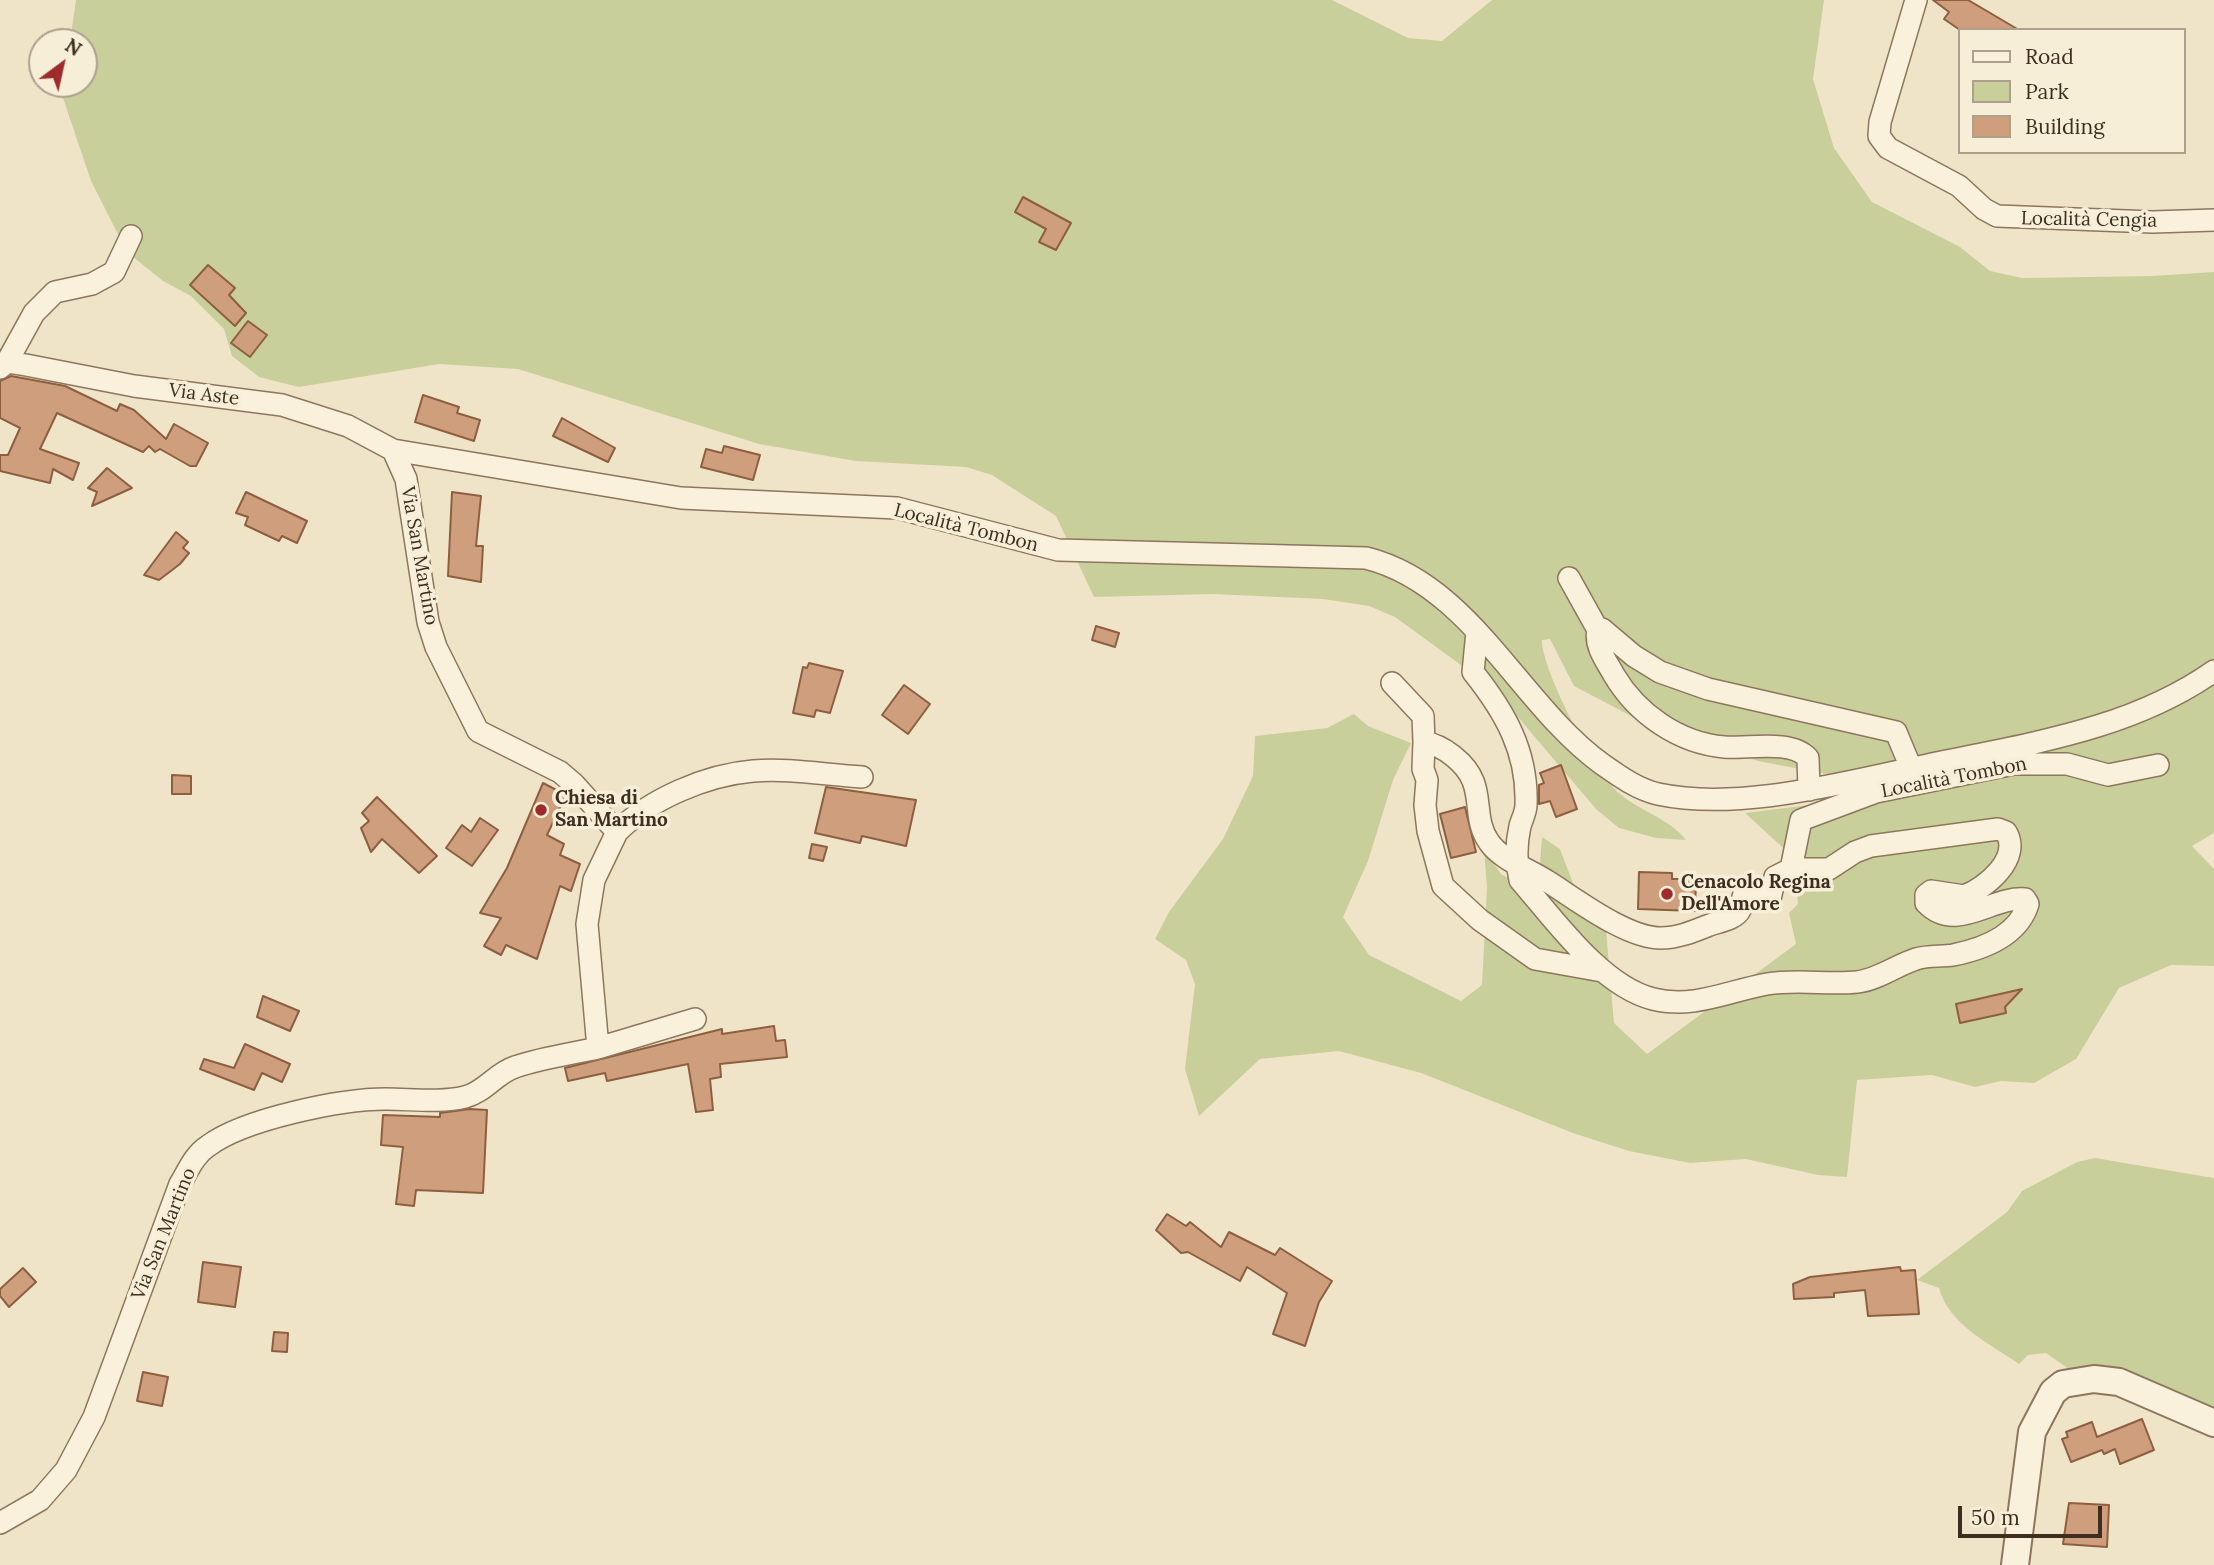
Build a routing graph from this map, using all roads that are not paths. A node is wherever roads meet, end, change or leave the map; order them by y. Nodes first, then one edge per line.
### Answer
1 (1916, 0) edge
2 (2214, 220) edge
3 (131, 236) dead end
4 (4, 365) edge
5 (393, 450) junction
6 (1569, 578) dead end
7 (1598, 630) junction
8 (1477, 632) junction
9 (2214, 671) edge
10 (1392, 683) dead end
11 (1424, 742) junction
12 (2158, 765) dead end
13 (1911, 768) junction
14 (862, 777) dead end
15 (1809, 790) junction
16 (617, 832) junction
17 (1516, 863) junction
18 (1791, 869) junction
19 (1602, 971) junction
20 (695, 1019) dead end
21 (598, 1048) junction
22 (2214, 1423) edge
23 (0, 1522) edge
24 (2015, 1565) edge

1 - 2 street, Località Cengia
3 - 4 street, Via Aste
4 - 5 street, Via Aste
5 - 8 street, Località Tombon
5 - 16 street, Via San Martino
6 - 7 street, Località Tombon
7 - 13 street, Località Tombon
7 - 15 street, Località Tombon
8 - 15 street, Località Tombon
8 - 17 street
9 - 13 street, Località Tombon
10 - 11 street, Località Tombon
11 - 17 street, Località Tombon
11 - 19 street, Località Tombon
12 - 18 street, Località Tombon
13 - 15 street, Località Tombon
14 - 16 street
16 - 21 street
17 - 18 street, Località Tombon
17 - 19 street, Località Tombon
18 - 19 street, Località Tombon
20 - 21 street, Via San Martino
21 - 23 street, Via San Martino
22 - 24 street

